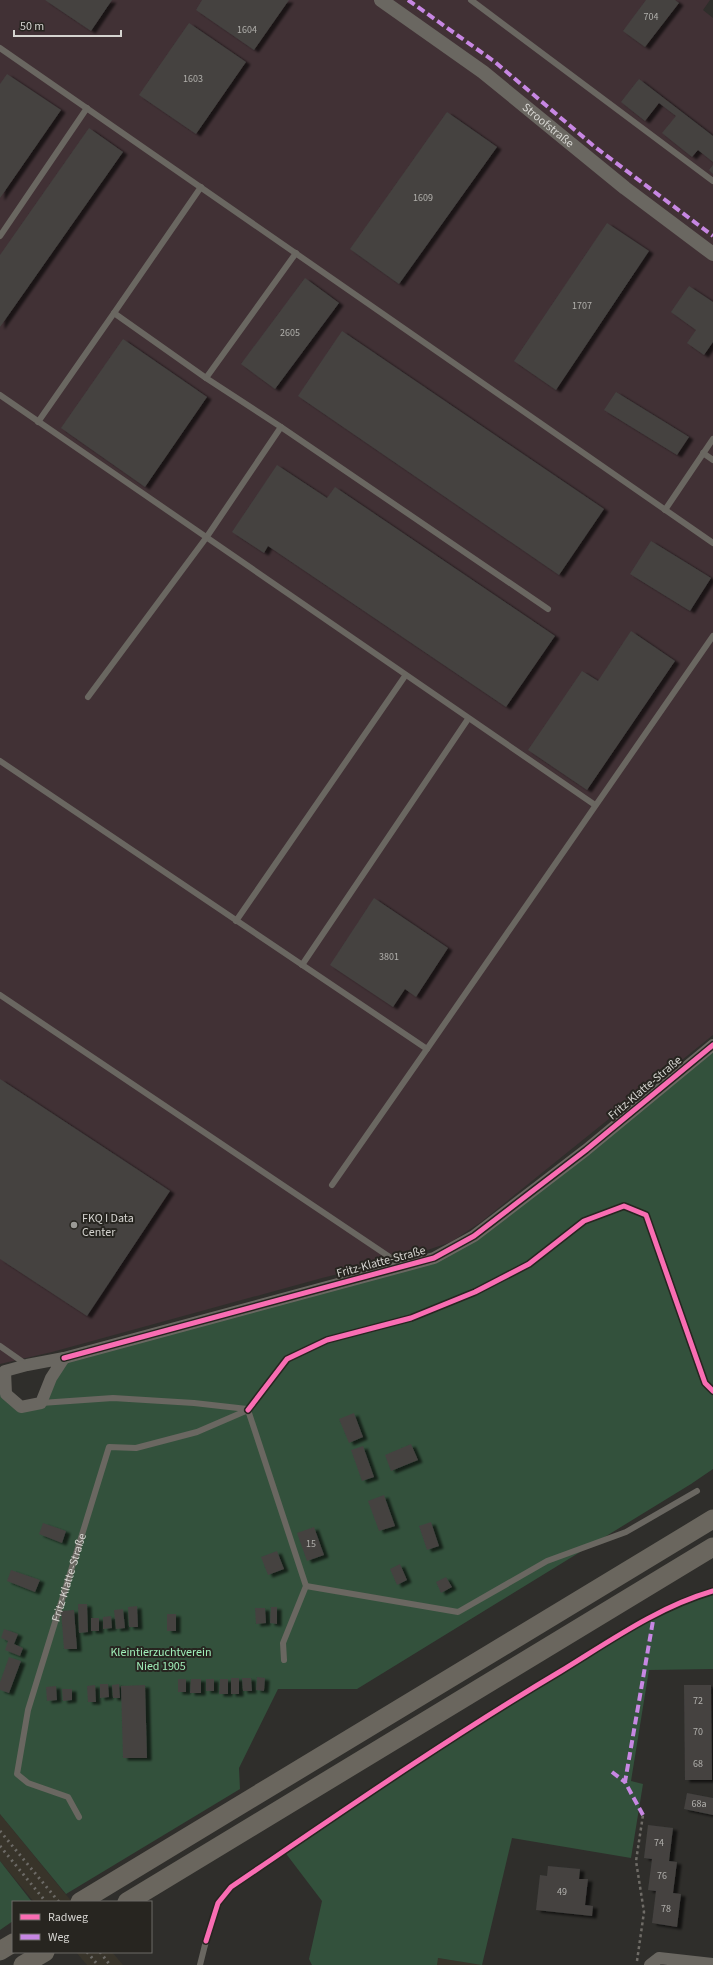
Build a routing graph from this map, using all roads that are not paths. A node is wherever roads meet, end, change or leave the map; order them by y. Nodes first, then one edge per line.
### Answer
1 (381, 0) edge
2 (471, 0) edge
3 (0, 48) edge
4 (87, 108) junction
5 (713, 181) edge
6 (201, 187) junction
7 (0, 236) edge
8 (296, 253) junction
9 (713, 254) edge
10 (114, 313) junction
11 (206, 378) junction
12 (0, 395) edge
13 (38, 422) junction
14 (281, 427) junction
15 (713, 439) edge
16 (703, 453) junction
17 (713, 460) edge
18 (666, 510) junction
19 (206, 538) junction
20 (713, 543) edge
21 (548, 610) dead end
22 (713, 636) edge
23 (406, 676) junction
24 (88, 697) dead end
25 (468, 719) junction
26 (0, 761) edge
27 (595, 806) junction
28 (236, 921) junction
29 (302, 966) junction
30 (0, 995) edge
31 (713, 1045) edge
32 (427, 1049) junction
33 (332, 1185) dead end
34 (403, 1266) junction
35 (0, 1346) edge
36 (64, 1358) junction
37 (27, 1365) junction
38 (40, 1403) junction
39 (248, 1410) junction
40 (697, 1491) dead end
41 (713, 1504) edge
42 (713, 1519) edge
43 (671, 1544) junction
44 (713, 1547) edge
45 (713, 1555) edge
46 (687, 1562) junction
47 (306, 1586) junction
48 (284, 1660) dead end
49 (79, 1816) dead end
50 (82, 1901) edge
51 (129, 1901) edge
52 (206, 1941) dead end
53 (12, 1944) edge
54 (0, 1951) edge
55 (713, 1964) edge
56 (200, 1965) edge
57 (650, 1965) edge

1 - 9 street, Stroofstraße
2 - 5 lane
3 - 4 lane
4 - 6 lane
4 - 7 lane
6 - 8 lane
6 - 10 lane
8 - 11 lane
8 - 18 lane
10 - 11 lane
10 - 13 lane
11 - 14 lane
12 - 13 lane
13 - 19 lane
14 - 19 lane
14 - 21 lane
15 - 16 lane
16 - 17 lane
16 - 18 lane
18 - 20 lane
19 - 23 lane
19 - 24 lane
22 - 27 lane
23 - 25 lane
23 - 28 lane
25 - 27 lane
25 - 29 lane
26 - 28 lane
27 - 32 lane
28 - 29 lane
29 - 32 lane
30 - 34 lane
31 - 34 street, Fritz-Klatte-Straße
32 - 33 lane
34 - 36 street, Fritz-Klatte-Straße
35 - 37 lane
36 - 37 street, Fritz-Klatte-Straße
36 - 38 street
37 - 38 street, Fritz-Klatte-Straße
38 - 39 lane, Fritz-Klatte-Straße
39 - 47 lane
39 - 49 lane, Fritz-Klatte-Straße
40 - 47 lane
41 - 43 highway
42 - 43 highway
43 - 50 highway
44 - 46 highway
45 - 46 highway
46 - 51 highway
47 - 48 lane
52 - 56 lane
53 - 54 highway
55 - 57 street

